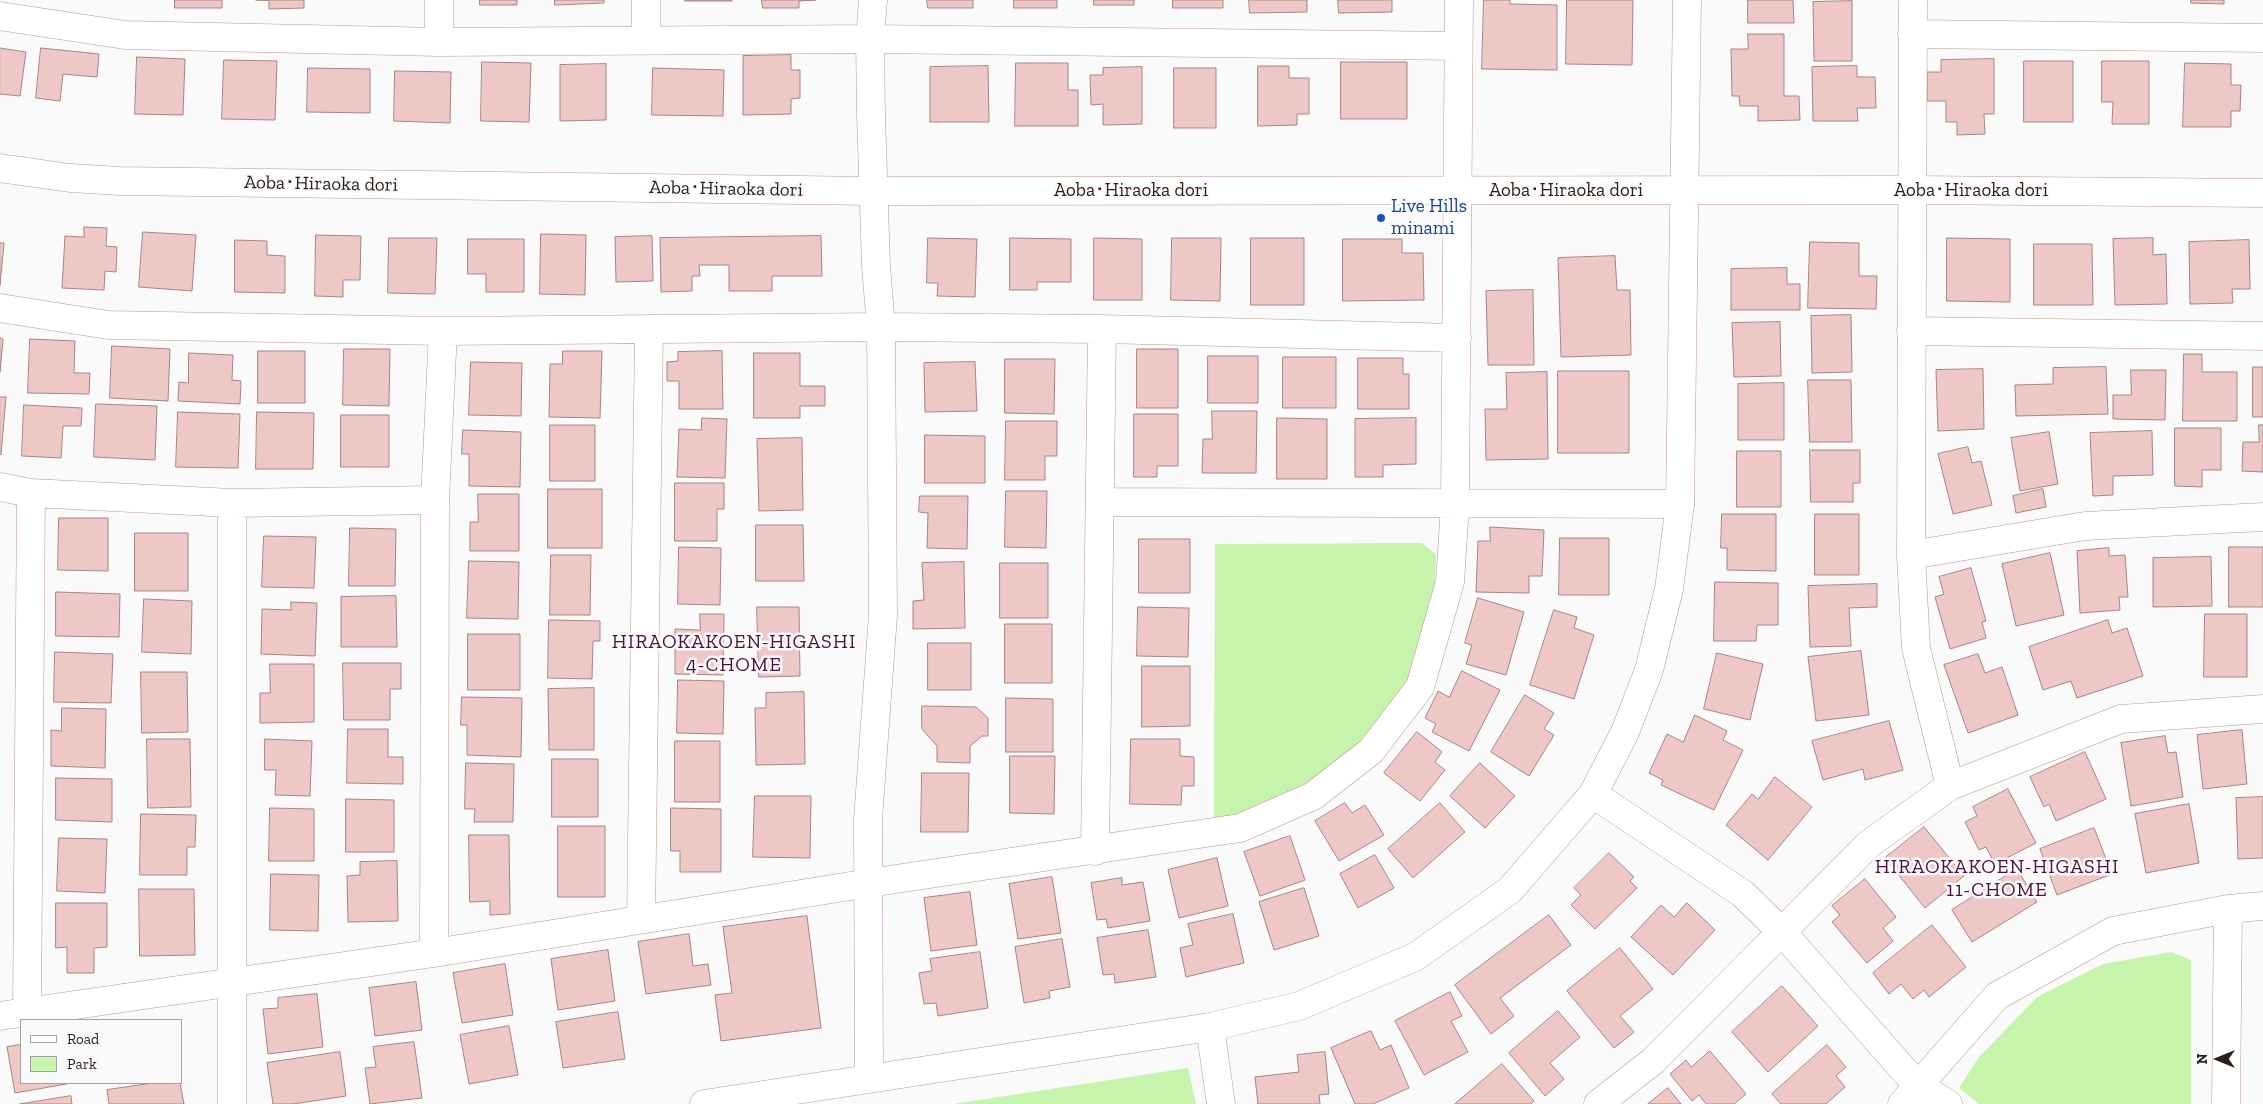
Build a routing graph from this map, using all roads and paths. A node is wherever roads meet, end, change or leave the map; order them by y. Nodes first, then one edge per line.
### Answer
1 (439, 0) edge
2 (646, 0) edge
3 (872, 0) edge
4 (1459, 0) edge
5 (1687, 0) edge
6 (1913, 0) edge
7 (0, 16) edge
8 (1912, 34) junction
9 (2263, 38) edge
10 (870, 39) junction
11 (646, 41) junction
12 (440, 42) junction
13 (1458, 46) junction
14 (0, 168) edge
15 (1911, 190) junction
16 (873, 191) junction
17 (1457, 191) junction
18 (1684, 191) junction
19 (2263, 193) edge
20 (0, 308) edge
21 (881, 327) junction
22 (649, 329) junction
23 (1102, 329) junction
24 (443, 330) junction
25 (1911, 331) junction
26 (2263, 336) edge
27 (1457, 338) junction
28 (0, 488) edge
29 (31, 493) junction
30 (436, 500) junction
31 (1102, 502) junction
32 (232, 503) junction
33 (1680, 504) junction
34 (1455, 505) junction
35 (2263, 517) edge
36 (1911, 555) junction
37 (2263, 709) edge
38 (1950, 786) junction
39 (1593, 794) junction
40 (1095, 851) junction
41 (869, 883) junction
42 (2263, 906) edge
43 (2228, 909) junction
44 (641, 918) junction
45 (1782, 932) junction
46 (434, 953) junction
47 (232, 981) junction
48 (27, 1013) junction
49 (0, 1016) edge
50 (1210, 1027) junction
51 (869, 1078) junction
52 (1910, 1094) edge
53 (232, 1104) edge
54 (704, 1104) edge
55 (1221, 1104) edge
56 (1598, 1104) edge
57 (1948, 1104) edge
58 (2226, 1104) edge

1 - 12 street
2 - 11 street
3 - 10 street
4 - 13 street
5 - 18 street
6 - 8 street
7 - 12 street
8 - 9 street
8 - 15 street
10 - 11 street
10 - 13 street
10 - 16 street
11 - 12 street
13 - 17 street
14 - 16 street, Aoba･Hiraoka dori
15 - 18 street, Aoba･Hiraoka dori
15 - 19 street, Aoba･Hiraoka dori
15 - 25 street
16 - 17 street, Aoba･Hiraoka dori
16 - 21 street
17 - 18 street, Aoba･Hiraoka dori
17 - 27 street
18 - 33 street
20 - 24 street
21 - 22 street
21 - 23 street
21 - 41 street
22 - 24 street
22 - 44 street
23 - 27 street
23 - 31 street
24 - 30 street
25 - 26 street
25 - 36 street
27 - 34 street
28 - 29 street
29 - 32 street
29 - 48 street
30 - 32 street
30 - 46 street
31 - 34 street
31 - 40 street
32 - 47 street
33 - 34 street
33 - 39 street
34 - 40 street
35 - 36 street
36 - 38 street
37 - 38 street
38 - 45 street
39 - 45 street
39 - 50 street
40 - 41 street
41 - 44 street
41 - 51 street
42 - 43 street
43 - 52 street
43 - 58 street
44 - 46 street
45 - 52 street
45 - 56 street
46 - 47 street
47 - 48 street
47 - 53 street
48 - 49 street
50 - 51 street
50 - 55 street
51 - 54 street
52 - 57 street

